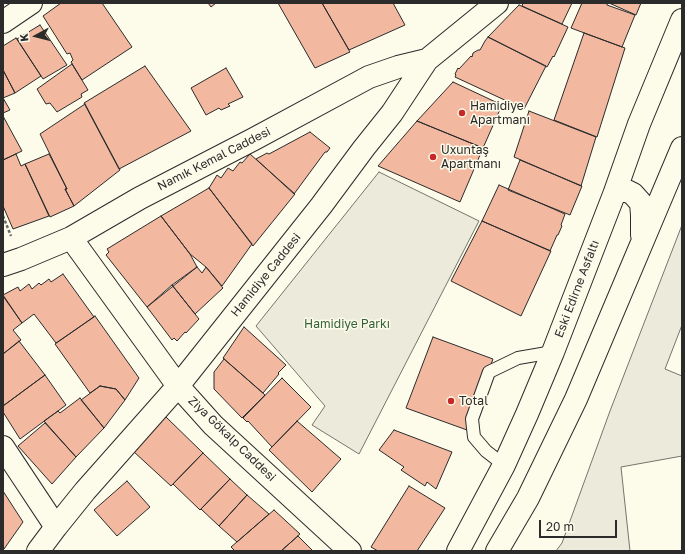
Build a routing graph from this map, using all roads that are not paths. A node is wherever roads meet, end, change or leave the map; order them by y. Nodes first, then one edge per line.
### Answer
1 (32, 3) edge
2 (497, 3) edge
3 (682, 20) edge
4 (3, 22) edge
5 (427, 60) junction
6 (682, 148) edge
7 (614, 192) junction
8 (71, 238) junction
9 (640, 246) junction
10 (3, 265) edge
11 (553, 352) junction
12 (178, 386) junction
13 (3, 447) edge
14 (504, 465) junction
15 (56, 527) junction
16 (38, 551) edge
17 (350, 551) edge
18 (458, 551) edge
19 (497, 551) edge

1 - 4 street
2 - 5 street, Hamidiye Caddesi
3 - 7 street, Eski Edirne Asfaltı
5 - 8 street, Namık Kemal Caddesi
5 - 12 street, Hamidiye Caddesi
6 - 9 street
7 - 9 street
7 - 11 street, Eski Edirne Asfaltı
8 - 10 street, Namık Kemal Caddesi
8 - 12 street, Ziya Gökalp Caddesi
9 - 19 street
11 - 14 street, Eski Edirne Asfaltı
11 - 14 lane
12 - 15 street, Hamidiye Caddesi
12 - 17 street, Ziya Gökalp Caddesi
13 - 15 street
14 - 18 street, Eski Edirne Asfaltı
15 - 16 street, Hamidiye Caddesi

